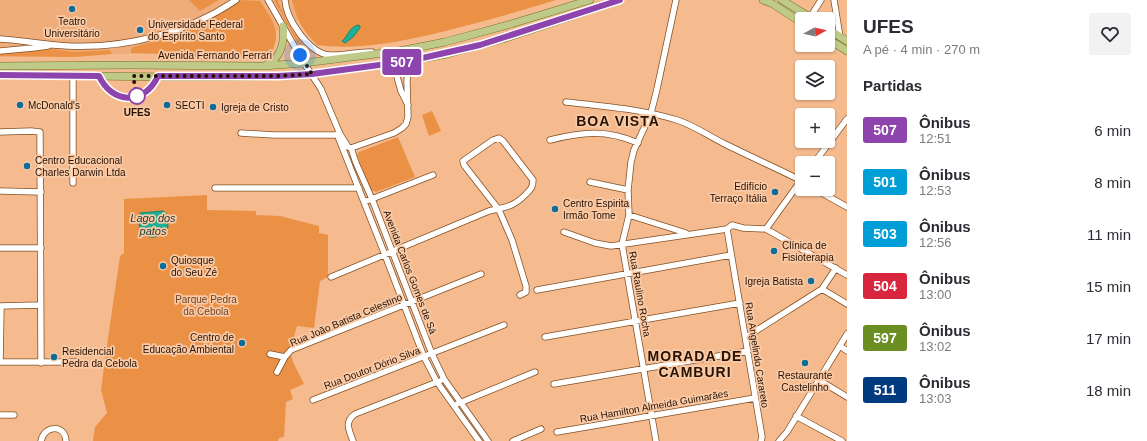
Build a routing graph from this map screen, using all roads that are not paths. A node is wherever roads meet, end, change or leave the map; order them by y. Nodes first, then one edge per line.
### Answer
1 (229, 0) edge
2 (236, 0) edge
3 (268, 0) edge
4 (285, 0) edge
5 (590, 0) edge
6 (620, 0) edge
7 (676, 0) edge
8 (763, 0) edge
9 (782, 0) edge
10 (821, 0) edge
11 (834, 0) edge
12 (800, 12) edge
13 (815, 12) edge
14 (213, 14) junction
15 (795, 18) edge
16 (283, 26) junction
17 (835, 34) edge
18 (840, 37) junction
19 (0, 39) edge
20 (847, 41) edge
21 (835, 44) edge
22 (54, 45) junction
23 (0, 51) edge
24 (847, 51) edge
25 (390, 52) junction
26 (378, 54) junction
27 (409, 61) junction
28 (304, 63) junction
29 (393, 64) junction
30 (0, 66) edge
31 (263, 66) junction
32 (13, 74) junction
33 (312, 74) junction
34 (0, 75) edge
35 (73, 75) junction
36 (0, 80) edge
37 (566, 102) dead end
38 (327, 104) junction
39 (409, 107) junction
40 (651, 113) junction
41 (847, 119) edge
42 (0, 132) edge
43 (241, 133) dead end
44 (337, 134) junction
45 (550, 140) dead end
46 (638, 143) junction
47 (351, 148) junction
48 (819, 156) edge
49 (433, 175) dead end
50 (795, 177) edge
51 (590, 182) dead end
52 (73, 183) dead end
53 (215, 188) dead end
54 (359, 188) junction
55 (628, 190) junction
56 (795, 190) edge
57 (0, 191) edge
58 (41, 192) junction
59 (828, 196) edge
60 (372, 199) junction
61 (364, 202) junction
62 (847, 206) edge
63 (499, 210) junction
64 (630, 215) junction
65 (727, 229) junction
66 (766, 229) junction
67 (564, 232) dead end
68 (689, 233) junction
69 (622, 244) junction
70 (0, 248) edge
71 (41, 248) junction
72 (393, 251) junction
73 (385, 255) junction
74 (731, 255) junction
75 (836, 268) junction
76 (481, 274) dead end
77 (627, 274) junction
78 (847, 275) edge
79 (331, 277) dead end
80 (822, 289) junction
81 (537, 290) dead end
82 (520, 295) dead end
83 (411, 302) junction
84 (740, 303) junction
85 (847, 304) edge
86 (40, 305) junction
87 (404, 305) junction
88 (0, 306) edge
89 (635, 321) junction
90 (504, 325) dead end
91 (847, 334) edge
92 (545, 337) dead end
93 (746, 337) junction
94 (840, 346) junction
95 (847, 351) edge
96 (748, 352) junction
97 (270, 354) dead end
98 (432, 354) junction
99 (286, 357) junction
100 (424, 357) junction
101 (0, 362) edge
102 (78, 362) dead end
103 (41, 363) junction
104 (644, 368) junction
105 (277, 372) dead end
106 (535, 372) dead end
107 (444, 379) junction
108 (819, 380) junction
109 (437, 382) junction
110 (554, 384) dead end
111 (847, 397) edge
112 (755, 398) junction
113 (313, 400) dead end
114 (460, 402) junction
115 (453, 406) junction
116 (0, 415) edge
117 (14, 415) dead end
118 (652, 416) junction
119 (796, 416) junction
120 (540, 430) dead end
121 (557, 432) dead end
122 (787, 432) junction
123 (762, 439) edge
124 (41, 441) edge
125 (66, 441) edge
126 (353, 441) edge
127 (479, 441) edge
128 (488, 441) edge
129 (513, 441) edge
130 (656, 441) edge
131 (768, 441) edge
132 (779, 441) edge
133 (783, 441) edge
134 (842, 441) edge

1 - 14 street
2 - 14 street
3 - 16 street, Avenida Carlos Gomes de Sá
4 - 26 street
5 - 25 main road, Avenida Fernando Ferrari
6 - 27 main road
7 - 40 street
8 - 15 main road
9 - 12 main road
10 - 13 street
11 - 18 street
14 - 22 street
16 - 28 street, Avenida Carlos Gomes de Sá
16 - 31 main road
17 - 18 main road
18 - 20 main road
19 - 22 street
21 - 24 main road
22 - 23 street
25 - 26 main road, Avenida Fernando Ferrari
25 - 29 street
26 - 28 main road, Avenida Fernando Ferrari
27 - 29 main road
27 - 39 street
28 - 31 main road, Avenida Fernando Ferrari
28 - 33 street, Avenida Carlos Gomes de Sá
29 - 33 main road
29 - 39 street
30 - 31 main road, Avenida Fernando Ferrari
32 - 34 main road
32 - 35 main road
32 - 36 street
33 - 35 main road
33 - 38 street, Avenida Carlos Gomes de Sá
35 - 52 street
37 - 40 street
38 - 44 street, Avenida Carlos Gomes de Sá
38 - 47 street, Avenida Carlos Gomes de Sá
39 - 47 street
40 - 46 street
40 - 50 street
41 - 48 street
42 - 58 street
43 - 44 street
44 - 54 street, Avenida Carlos Gomes de Sá
45 - 46 street
46 - 55 street
47 - 60 street, Avenida Carlos Gomes de Sá
49 - 60 street
51 - 55 street
53 - 54 street
54 - 61 street, Avenida Carlos Gomes de Sá
55 - 64 street
56 - 66 street
57 - 58 street
58 - 71 street
59 - 62 street
60 - 61 street
60 - 72 street, Avenida Carlos Gomes de Sá
61 - 73 street, Avenida Carlos Gomes de Sá
63 - 63 street
63 - 72 street
63 - 82 street
64 - 68 street
64 - 69 street
65 - 66 street
65 - 68 street
65 - 74 street, Rua Angelindo Carareto
66 - 75 street
67 - 69 street
68 - 69 street
69 - 77 street, Rua Raulino Rocha
70 - 71 street
71 - 86 street
72 - 73 street
72 - 83 street, Avenida Carlos Gomes de Sá
73 - 79 street
73 - 87 street, Avenida Carlos Gomes de Sá
74 - 77 street
74 - 84 street, Rua Angelindo Carareto
75 - 78 street
75 - 80 street
76 - 83 street, Rua João Batista Celestino
77 - 81 street
77 - 89 street, Rua Raulino Rocha
80 - 85 street
80 - 93 street
83 - 87 street, Rua João Batista Celestino
83 - 98 street, Avenida Carlos Gomes de Sá
84 - 89 street
84 - 93 street, Rua Angelindo Carareto
86 - 88 street
86 - 103 street
87 - 99 street, Rua João Batista Celestino
87 - 100 street, Avenida Carlos Gomes de Sá
88 - 101 street
89 - 92 street
89 - 104 street, Rua Raulino Rocha
90 - 98 street, Rua Doutor Dório Silva
91 - 94 street
93 - 96 street, Rua Angelindo Carareto
94 - 95 street
94 - 108 street
96 - 104 street
96 - 112 street, Rua Angelindo Carareto
97 - 99 street, Rua João Batista Celestino
98 - 100 street, Rua Doutor Dório Silva
98 - 107 street, Avenida Carlos Gomes de Sá
99 - 105 street, Rua João Batista Celestino
100 - 109 street, Avenida Carlos Gomes de Sá
100 - 113 street, Rua Doutor Dório Silva
101 - 103 street
102 - 103 street
104 - 110 street
104 - 118 street, Rua Raulino Rocha
106 - 114 street
107 - 109 street
107 - 114 street, Avenida Carlos Gomes de Sá
108 - 111 street
108 - 119 street
109 - 115 street, Avenida Carlos Gomes de Sá
109 - 126 street
112 - 118 street, Rua Hamilton Almeida Guimarães
112 - 123 street, Rua Angelindo Carareto
114 - 115 street
114 - 128 street, Avenida Carlos Gomes de Sá
115 - 127 street, Avenida Carlos Gomes de Sá
116 - 117 street
118 - 121 street, Rua Hamilton Almeida Guimarães
118 - 130 street, Rua Raulino Rocha
119 - 122 street
119 - 134 street
120 - 129 street
122 - 132 street
122 - 133 street
123 - 131 street
124 - 125 street

